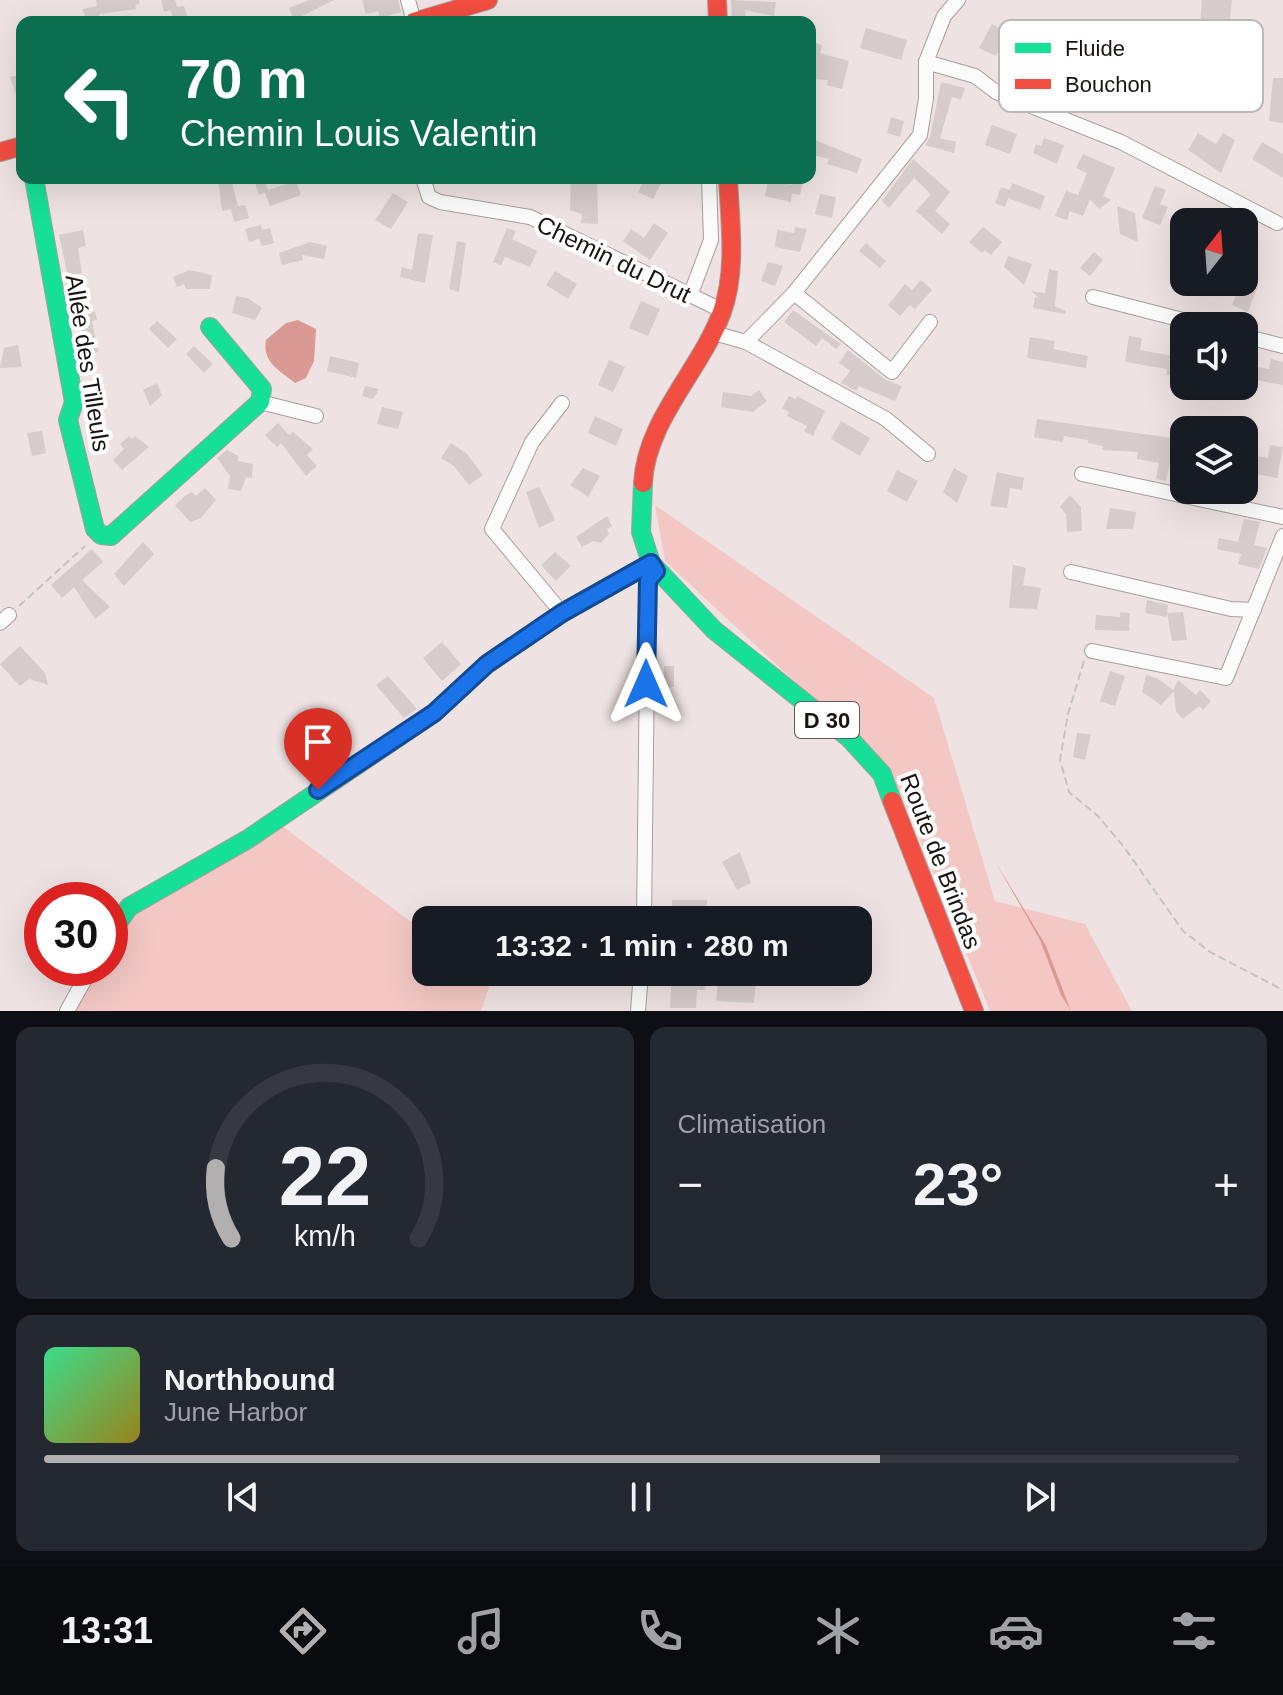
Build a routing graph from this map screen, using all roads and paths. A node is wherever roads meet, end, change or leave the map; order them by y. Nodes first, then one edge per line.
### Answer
1 (488, 0) edge
2 (958, 0) edge
3 (434, 16) edge
4 (926, 62) junction
5 (999, 93) edge
6 (1046, 112) edge
7 (35, 184) edge
8 (425, 184) edge
9 (709, 184) edge
10 (728, 184) edge
11 (1277, 223) dead end
12 (794, 293) junction
13 (690, 296) junction
14 (1093, 297) dead end
15 (723, 311) junction
16 (1170, 317) edge
17 (930, 322) dead end
18 (210, 327) dead end
19 (714, 333) junction
20 (1258, 340) edge
21 (746, 342) junction
22 (1283, 346) edge
23 (260, 402) junction
24 (562, 403) dead end
25 (316, 416) dead end
26 (928, 454) dead end
27 (1082, 474) dead end
28 (1283, 517) edge
29 (101, 535) junction
30 (1283, 536) edge
31 (653, 567) junction
32 (1071, 572) dead end
33 (1254, 610) junction
34 (562, 613) junction
35 (4, 619) edge
36 (1092, 651) joint
37 (644, 906) edge
38 (128, 908) edge
39 (81, 986) edge
40 (640, 986) edge
41 (1283, 990) edge
42 (67, 1011) edge
43 (638, 1011) edge
44 (974, 1011) edge

1 - 3 street
2 - 4 street
4 - 5 street
4 - 12 street
6 - 11 street
7 - 29 street, Allée des Tilleuls
8 - 13 street, Chemin du Drut
9 - 13 street
10 - 15 street
12 - 17 street
12 - 21 street
13 - 15 street, Chemin du Drut
14 - 16 street
15 - 19 street
18 - 23 street
19 - 21 street
19 - 31 street
20 - 22 street
21 - 26 street
23 - 25 street
23 - 29 street
24 - 34 street
27 - 28 street
29 - 35 path
30 - 33 street
31 - 34 street
31 - 37 street
31 - 44 street, Route de Brindas / D 30
32 - 33 street
33 - 36 street
34 - 38 street
36 - 41 path
39 - 42 street
40 - 43 street

